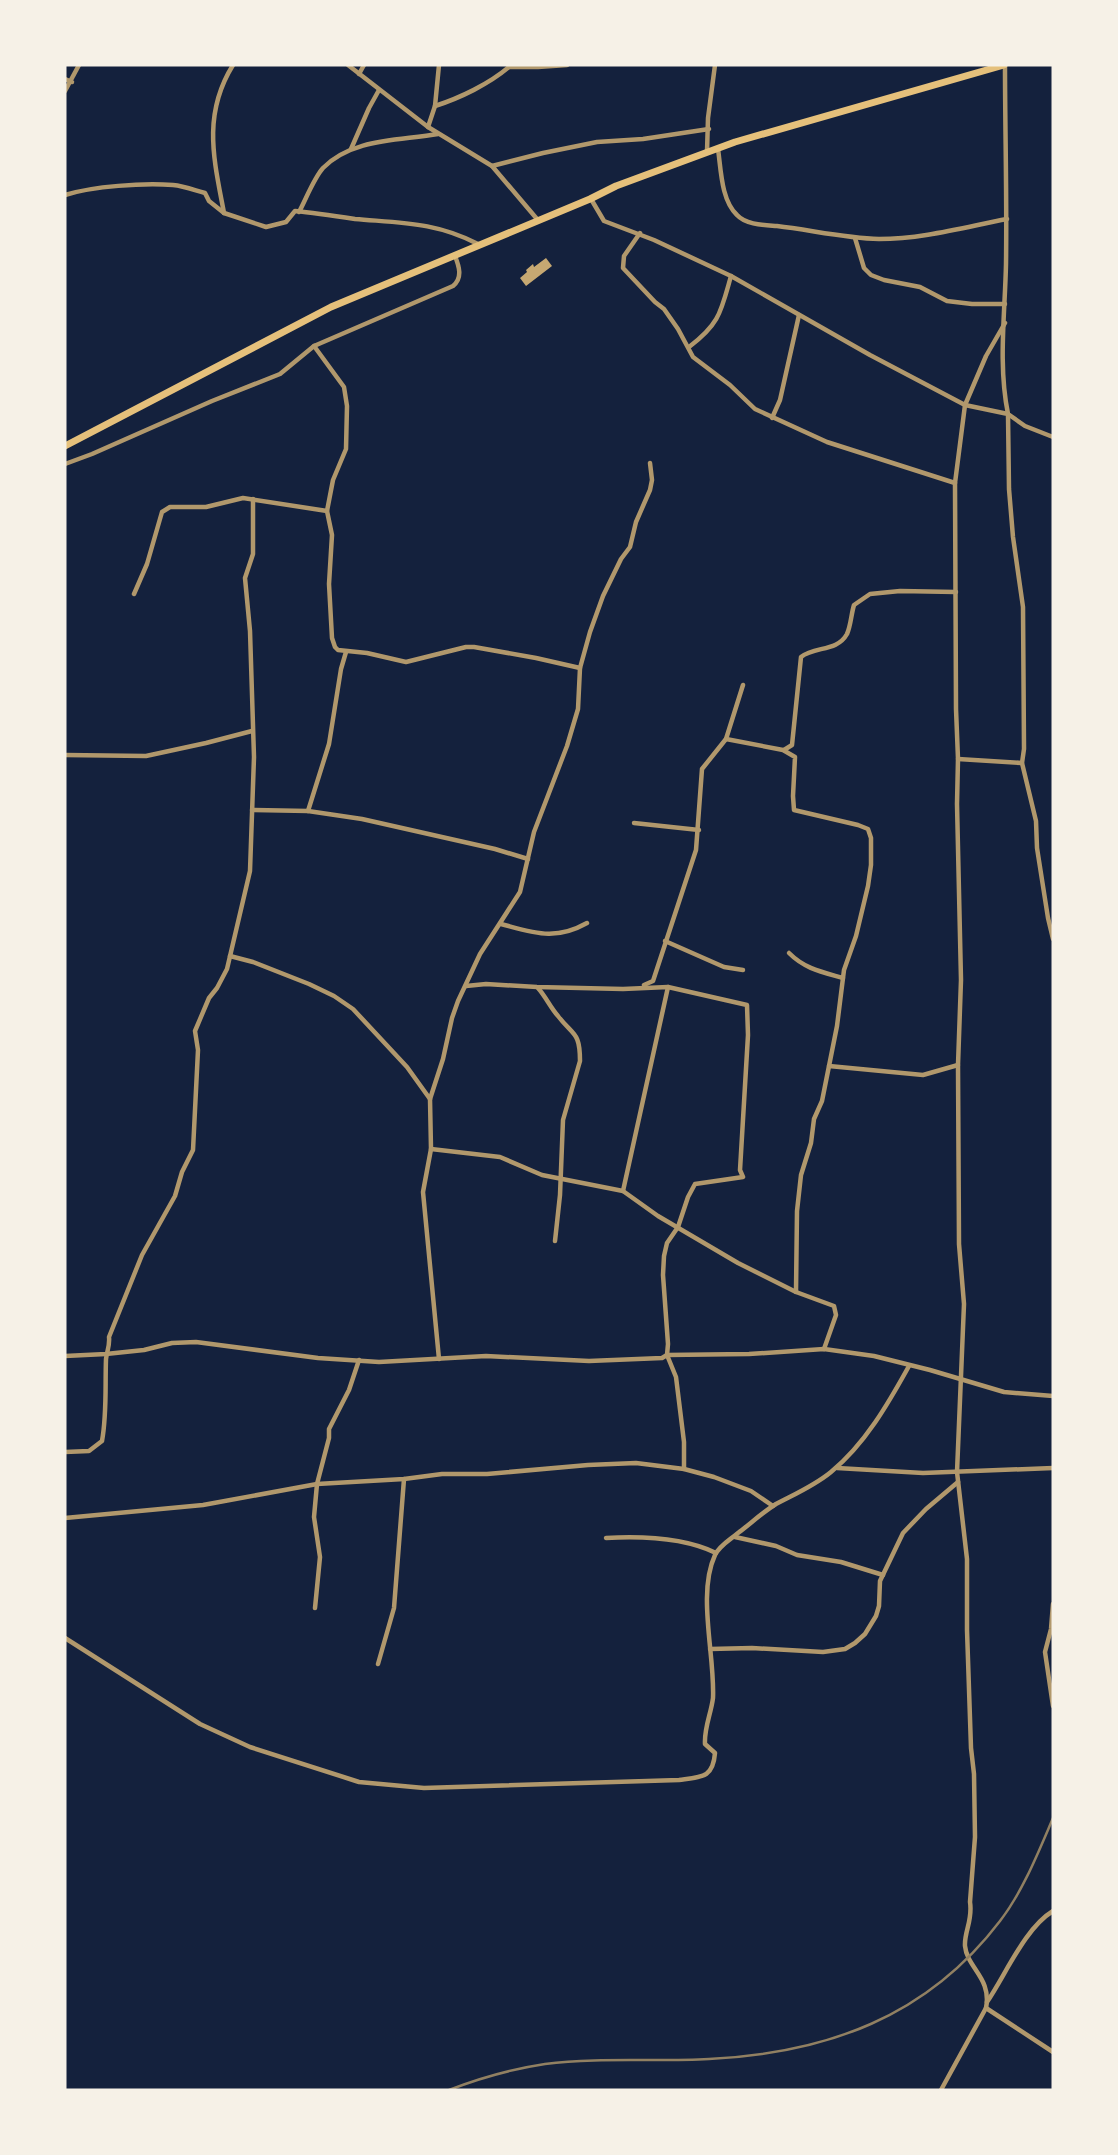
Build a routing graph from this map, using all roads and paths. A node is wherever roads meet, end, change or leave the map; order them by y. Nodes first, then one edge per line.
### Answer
1 (79, 65) edge
2 (233, 65) edge
3 (348, 65) edge
4 (364, 65) edge
5 (439, 65) edge
6 (567, 65) edge
7 (715, 65) edge
8 (1004, 65) edge
9 (510, 66) edge
10 (359, 74) junction
11 (65, 79) edge
12 (72, 82) junction
13 (379, 90) junction
14 (65, 91) edge
15 (435, 106) junction
16 (428, 127) junction
17 (709, 130) junction
18 (438, 134) junction
19 (718, 149) junction
20 (350, 150) junction
21 (707, 152) junction
22 (492, 166) junction
23 (65, 195) edge
24 (590, 199) junction
25 (299, 212) junction
26 (224, 213) junction
27 (537, 219) junction
28 (1007, 219) junction
29 (640, 233) junction
30 (855, 238) junction
31 (478, 244) junction
32 (455, 255) junction
33 (731, 276) junction
34 (1005, 304) junction
35 (799, 315) junction
36 (1005, 323) junction
37 (314, 346) junction
38 (689, 347) junction
39 (965, 405) junction
40 (1009, 414) junction
41 (772, 418) junction
42 (1053, 437) edge
43 (65, 446) edge
44 (650, 463) dead end
45 (65, 464) edge
46 (955, 483) junction
47 (253, 499) junction
48 (327, 511) junction
49 (956, 592) junction
50 (134, 594) dead end
51 (346, 652) junction
52 (580, 668) junction
53 (743, 685) dead end
54 (253, 731) junction
55 (726, 739) junction
56 (783, 750) junction
57 (65, 755) edge
58 (958, 759) junction
59 (1022, 763) junction
60 (252, 810) junction
61 (308, 811) junction
62 (634, 824) dead end
63 (698, 830) junction
64 (528, 859) junction
65 (587, 923) dead end
66 (501, 924) junction
67 (1053, 940) edge
68 (665, 942) junction
69 (789, 953) dead end
70 (230, 956) junction
71 (743, 970) dead end
72 (843, 978) junction
73 (466, 986) junction
74 (537, 987) junction
75 (668, 987) junction
76 (640, 988) junction
77 (958, 1065) junction
78 (829, 1066) junction
79 (430, 1099) junction
80 (431, 1149) junction
81 (561, 1178) junction
82 (623, 1191) junction
83 (678, 1227) junction
84 (555, 1241) dead end
85 (796, 1292) junction
86 (824, 1349) junction
87 (106, 1354) junction
88 (667, 1355) junction
89 (65, 1356) edge
90 (439, 1359) junction
91 (359, 1360) junction
92 (909, 1366) junction
93 (961, 1381) junction
94 (1053, 1396) edge
95 (65, 1452) edge
96 (836, 1468) junction
97 (1053, 1468) edge
98 (684, 1469) junction
99 (957, 1472) junction
100 (404, 1479) junction
101 (958, 1482) junction
102 (317, 1484) junction
103 (773, 1506) junction
104 (65, 1518) edge
105 (734, 1537) junction
106 (606, 1538) dead end
107 (716, 1553) junction
108 (883, 1575) junction
109 (1053, 1604) edge
110 (315, 1608) dead end
111 (65, 1637) edge
112 (710, 1649) junction
113 (378, 1664) dead end
114 (1053, 1706) edge
115 (1053, 1911) edge
116 (987, 2005) junction
117 (1053, 2052) edge
118 (941, 2090) edge

1 - 12 street
2 - 26 street
3 - 10 street
4 - 10 street
5 - 15 street
6 - 9 street
7 - 17 street
8 - 19 highway
8 - 28 street
9 - 15 street
10 - 13 street
11 - 12 street
12 - 14 street
13 - 16 street
13 - 20 street
15 - 16 street
16 - 18 street
17 - 21 street
17 - 22 street
18 - 20 street
18 - 22 street
19 - 21 highway
19 - 30 street
20 - 25 street
21 - 24 highway
22 - 27 street
23 - 26 street
24 - 27 highway
24 - 29 street
25 - 26 street
25 - 31 street
27 - 31 highway
28 - 30 street
28 - 34 street
29 - 33 street
29 - 38 street
30 - 34 street
31 - 32 highway
32 - 37 street
32 - 43 highway
33 - 35 street
33 - 38 street
34 - 36 street
35 - 39 street
35 - 41 street
36 - 39 street
36 - 40 street
37 - 45 street
37 - 48 street
38 - 41 street
39 - 40 street
39 - 46 street
40 - 42 street
40 - 59 street
41 - 46 street
44 - 52 street
46 - 49 street
47 - 48 street
47 - 50 street
47 - 54 street
48 - 51 street
49 - 56 street
49 - 58 street
51 - 52 street
51 - 61 street
52 - 64 street
53 - 55 street
54 - 57 street
54 - 60 street
55 - 56 street
55 - 63 street
56 - 72 street
58 - 59 street
58 - 77 street
59 - 67 street
60 - 61 street
60 - 70 street
61 - 64 street
62 - 63 street
63 - 68 street
64 - 66 street
65 - 66 street
66 - 73 street
68 - 71 street
68 - 76 street
69 - 72 street
70 - 79 street
70 - 87 street
72 - 78 street
73 - 74 street
73 - 79 street
74 - 76 street
74 - 81 street
75 - 76 street
75 - 82 street
75 - 83 street
77 - 78 street
77 - 93 street
78 - 85 street
79 - 80 street
80 - 81 street
80 - 90 street
81 - 82 street
81 - 84 street
82 - 83 street
83 - 85 street
83 - 88 street
85 - 86 street
86 - 88 street
86 - 92 street
87 - 89 street
87 - 91 street
87 - 95 street
88 - 90 street
88 - 98 street
90 - 91 street
91 - 102 street
92 - 93 street
92 - 96 street
93 - 94 street
93 - 99 street
96 - 99 street
96 - 103 street
97 - 99 street
98 - 100 street
98 - 103 street
99 - 101 street
100 - 102 street
100 - 113 street
101 - 108 street
101 - 116 street
102 - 104 street
102 - 110 street
103 - 105 street
105 - 107 street
105 - 108 street
106 - 107 street
107 - 112 street
108 - 112 street
109 - 114 street
111 - 112 street
115 - 116 street
116 - 117 street
116 - 118 street

